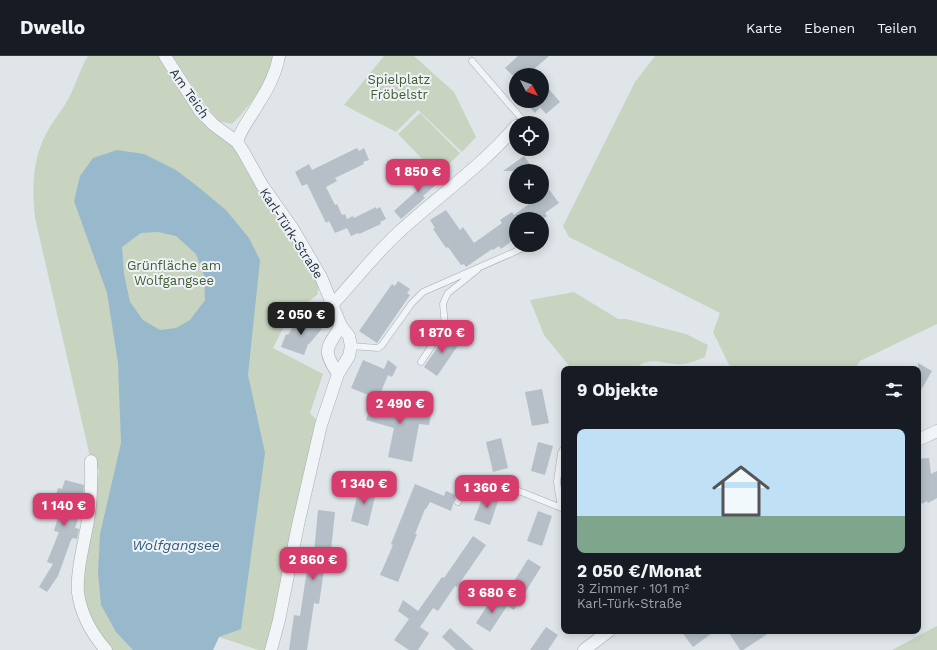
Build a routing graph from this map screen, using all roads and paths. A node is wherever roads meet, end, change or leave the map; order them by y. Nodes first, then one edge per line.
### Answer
1 (165, 56) edge
2 (279, 56) edge
3 (472, 61) dead end
4 (514, 116) edge
5 (509, 135) edge
6 (237, 142) junction
7 (514, 252) edge
8 (485, 264) junction
9 (333, 304) junction
10 (341, 326) junction
11 (351, 346) junction
12 (421, 362) dead end
13 (338, 374) junction
14 (937, 431) edge
15 (921, 439) edge
16 (561, 453) edge
17 (91, 461) dead end
18 (561, 499) edge
19 (458, 502) dead end
20 (561, 507) edge
21 (604, 634) edge
22 (106, 650) edge
23 (271, 650) edge
24 (584, 650) edge

1 - 6 street, Am Teich
2 - 6 street
3 - 4 lane
5 - 9 street
6 - 9 street, Karl-Türk-Straße
7 - 8 lane
8 - 11 lane
8 - 12 lane
9 - 10 street, Karl-Türk-Straße
10 - 11 street, Karl-Türk-Straße
10 - 13 street
11 - 13 street
13 - 23 street
14 - 15 street
16 - 18 lane
17 - 22 street
19 - 20 lane
21 - 24 street

